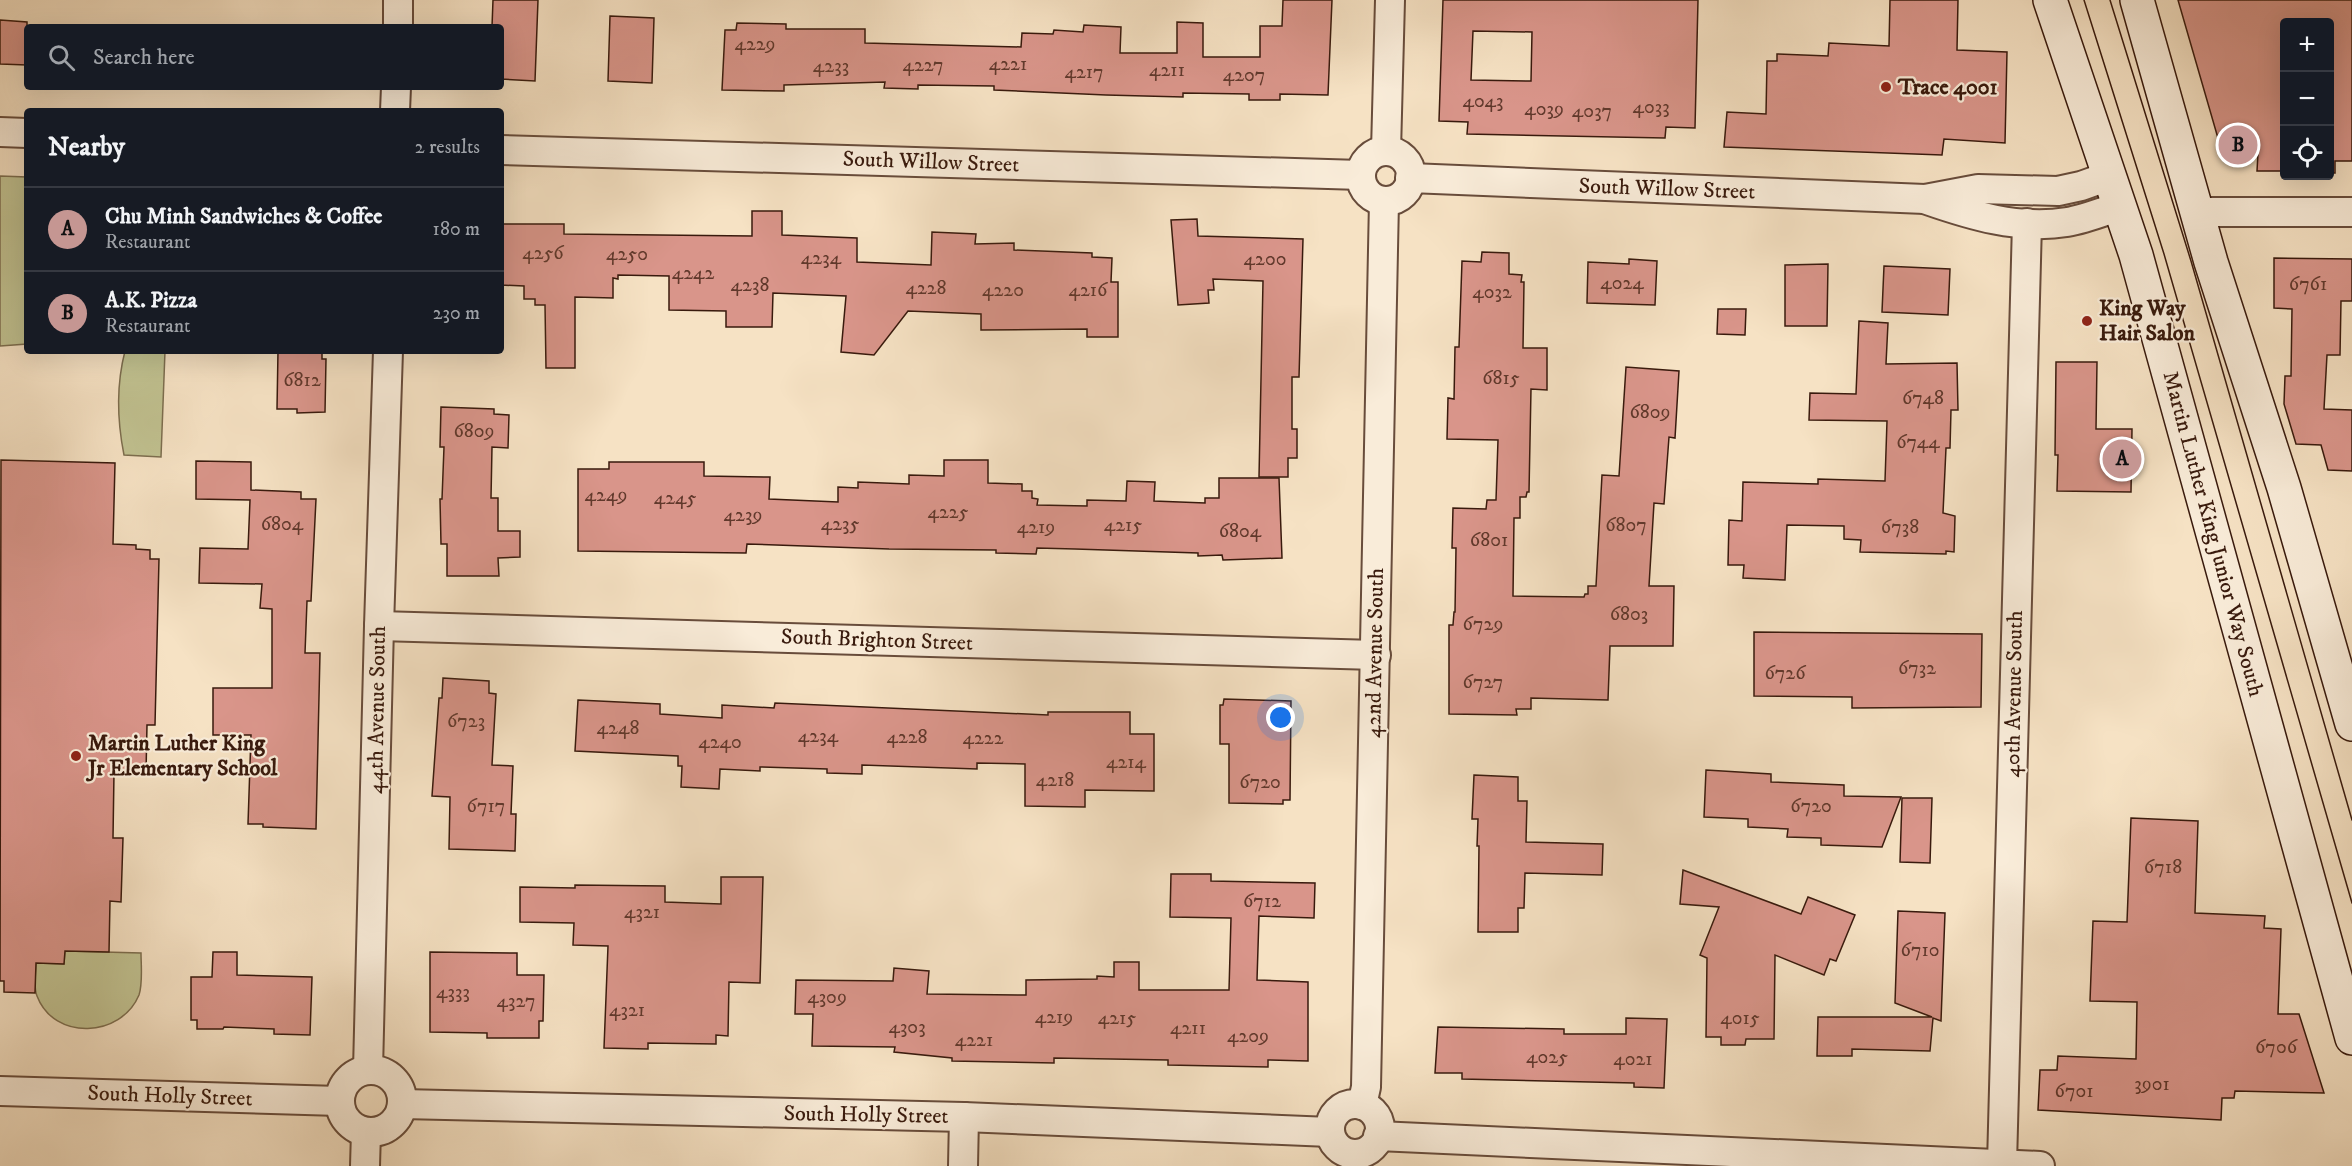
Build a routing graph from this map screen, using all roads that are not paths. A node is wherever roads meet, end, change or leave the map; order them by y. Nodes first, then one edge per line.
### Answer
1 (398, 0) edge
2 (1390, 0) edge
3 (2050, 0) edge
4 (2137, 0) edge
5 (398, 24) edge
6 (396, 90) edge
7 (395, 108) edge
8 (0, 132) edge
9 (24, 133) edge
10 (504, 150) edge
11 (1386, 151) junction
12 (1361, 175) junction
13 (1410, 178) junction
14 (2115, 191) junction
15 (1924, 199) junction
16 (1384, 201) junction
17 (2198, 212) junction
18 (2352, 212) edge
19 (2028, 224) junction
20 (388, 354) edge
21 (379, 626) junction
22 (1376, 655) junction
23 (2352, 724) edge
24 (2352, 1038) edge
25 (368, 1070) junction
26 (0, 1091) edge
27 (339, 1101) junction
28 (402, 1104) junction
29 (1362, 1105) junction
30 (964, 1117) junction
31 (366, 1132) junction
32 (1378, 1136) junction
33 (1340, 1150) edge
34 (2002, 1164) junction
35 (365, 1166) edge
36 (963, 1166) edge
37 (2040, 1166) edge

1 - 5 street
2 - 11 street
3 - 14 main road, Martin Luther King Junior Way South
4 - 17 main road
6 - 7 street
8 - 9 street
10 - 12 street, South Willow Street
11 - 12 street
11 - 13 street
12 - 16 street
13 - 15 street, South Willow Street
13 - 16 street
14 - 15 street, South Willow Street
14 - 19 street, South Willow Street
14 - 24 main road, Martin Luther King Junior Way South
15 - 19 street, South Willow Street
16 - 22 street, 42nd Avenue South
17 - 18 street
17 - 23 main road
19 - 34 street, 40th Avenue South
20 - 21 street, 44th Avenue South
21 - 22 street, South Brighton Street
21 - 25 street, 44th Avenue South
22 - 29 street, 42nd Avenue South
25 - 27 street
25 - 28 street
26 - 27 street, South Holly Street
27 - 31 street
28 - 30 street, South Holly Street
28 - 31 street
29 - 32 street
29 - 33 street
30 - 33 street, South Holly Street
30 - 36 street
31 - 35 street
32 - 33 street
32 - 34 street
34 - 37 street

